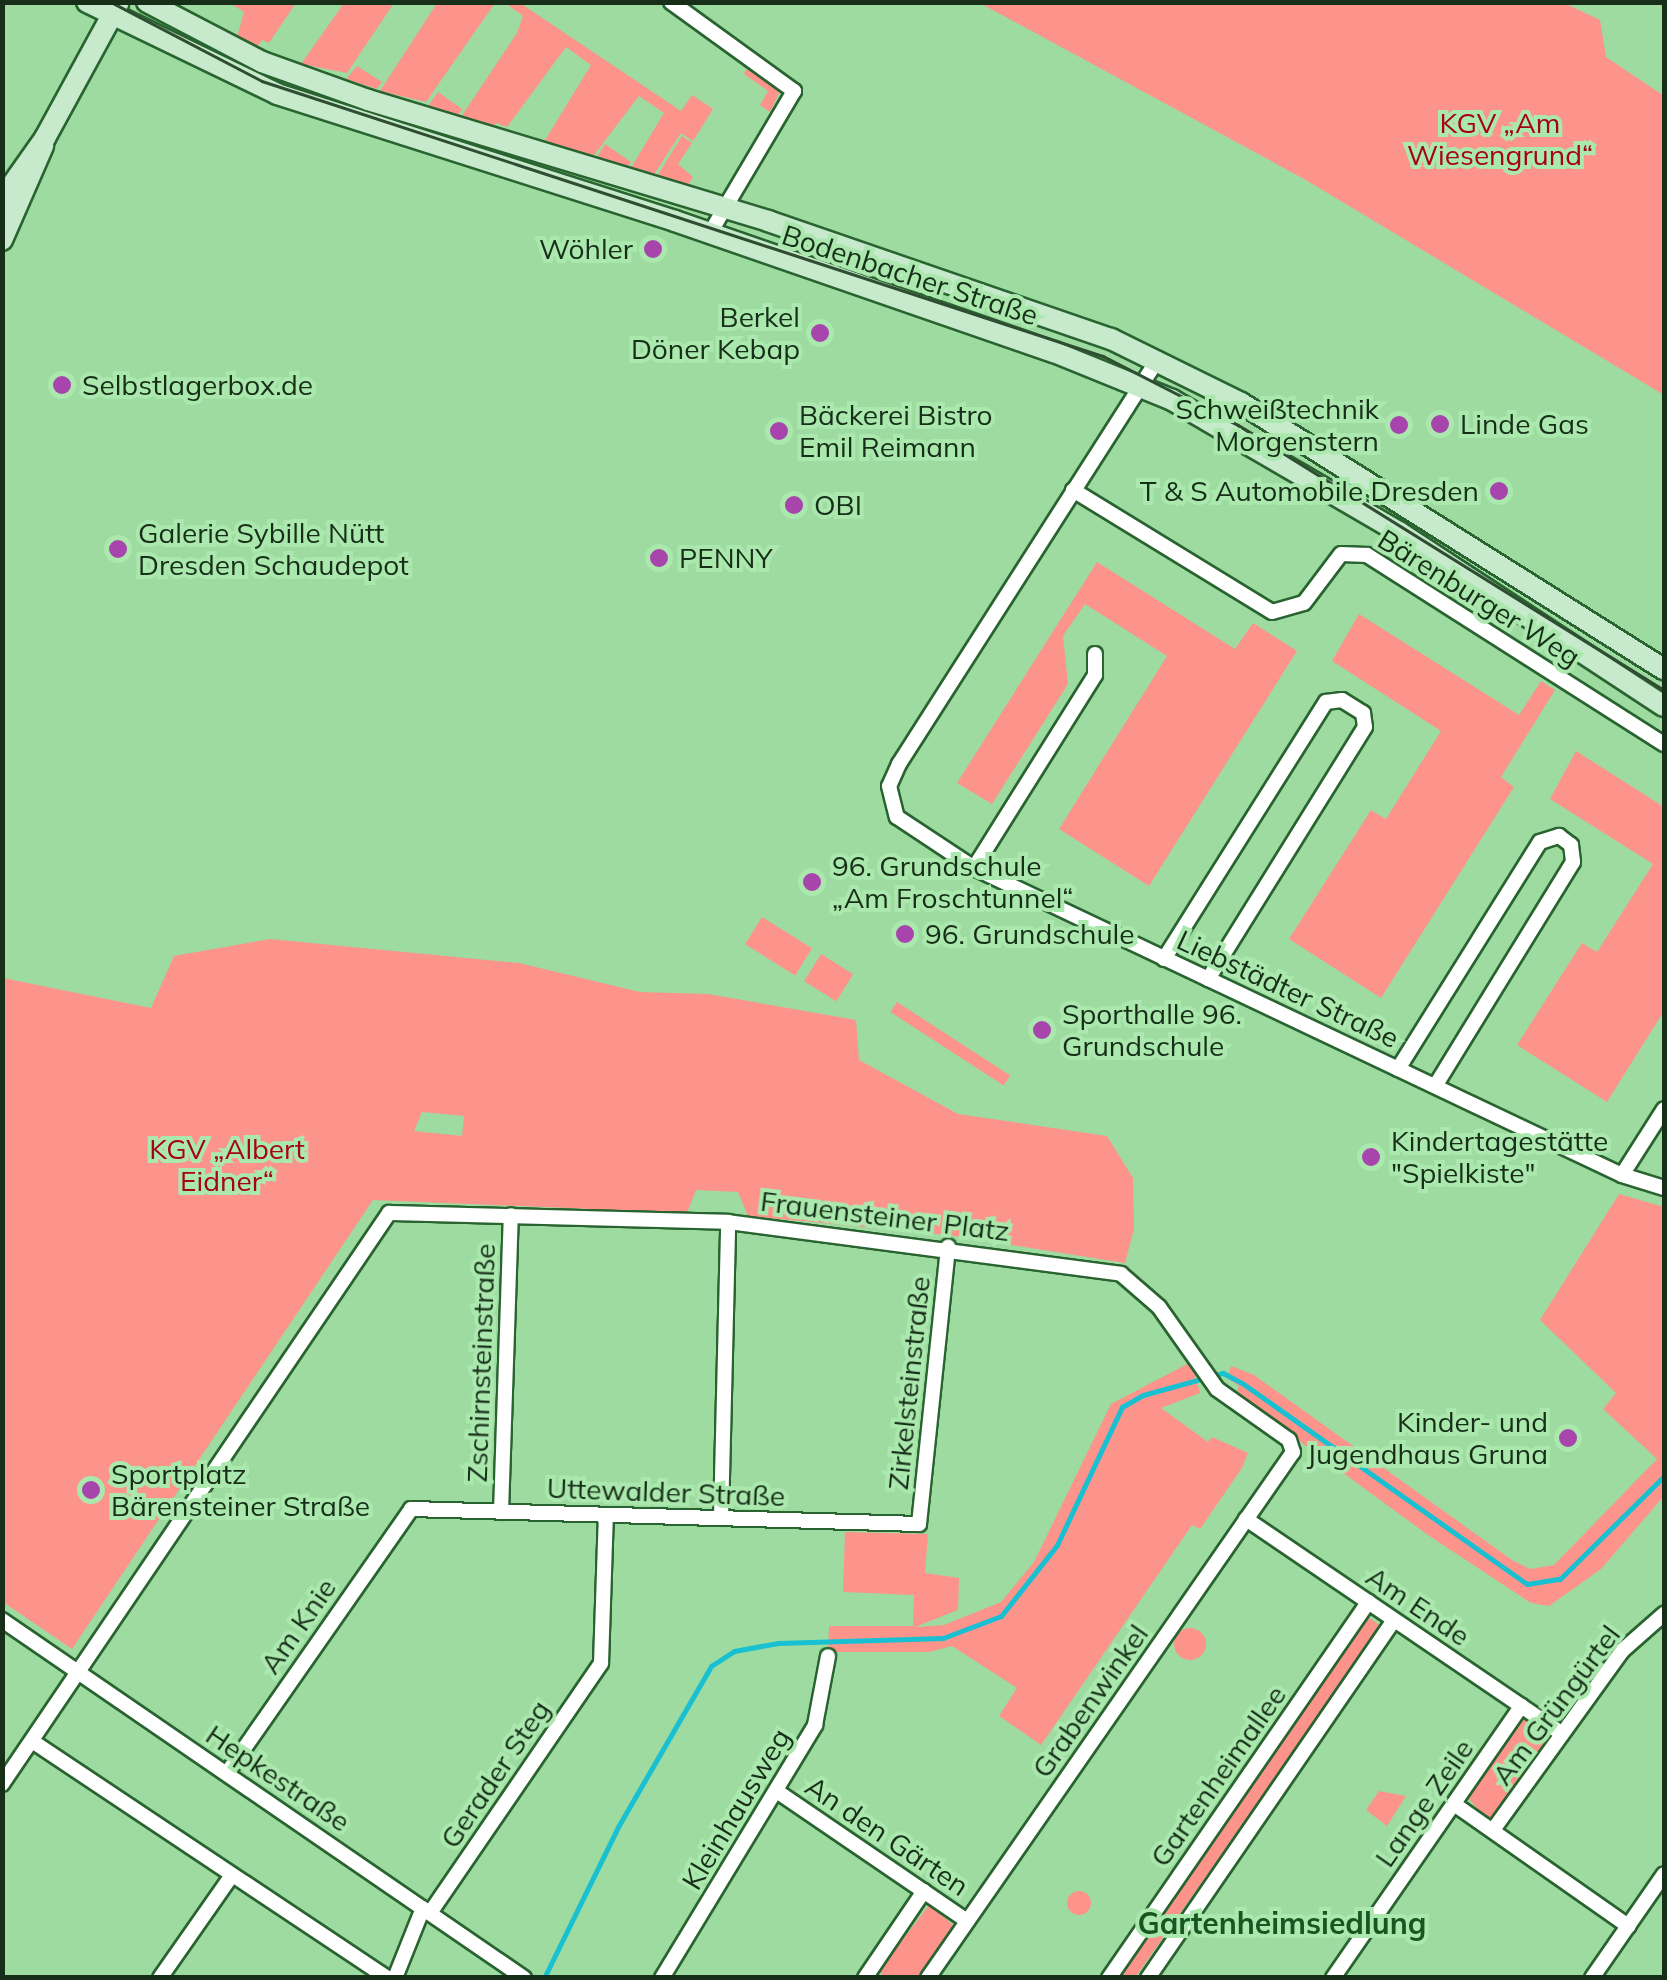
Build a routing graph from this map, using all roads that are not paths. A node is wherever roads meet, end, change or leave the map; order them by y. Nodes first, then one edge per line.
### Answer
1 (87, 2) edge
2 (147, 2) edge
3 (671, 2) edge
4 (115, 9) edge
5 (45, 138) junction
6 (2, 199) edge
7 (724, 208) junction
8 (709, 235) junction
9 (2, 240) edge
10 (1158, 359) junction
11 (1137, 385) junction
12 (1074, 490) junction
13 (1095, 654) dead end
14 (1664, 669) edge
15 (1664, 706) edge
16 (1664, 744) edge
17 (974, 868) junction
18 (1164, 958) junction
19 (1208, 980) junction
20 (1398, 1069) junction
21 (1435, 1086) junction
22 (1664, 1108) edge
23 (1622, 1175) junction
24 (1664, 1188) edge
25 (511, 1215) junction
26 (728, 1222) junction
27 (948, 1247) junction
28 (1293, 1452) joint
29 (412, 1509) joint
30 (501, 1512) junction
31 (606, 1515) junction
32 (721, 1518) junction
33 (1246, 1519) junction
34 (919, 1524) joint
35 (1368, 1602) junction
36 (1664, 1614) edge
37 (2, 1620) edge
38 (1394, 1620) junction
39 (828, 1656) dead end
40 (78, 1672) junction
41 (1521, 1706) junction
42 (1562, 1734) junction
43 (32, 1741) junction
44 (227, 1773) junction
45 (2, 1784) edge
46 (778, 1792) junction
47 (1454, 1804) junction
48 (1492, 1830) junction
49 (1664, 1874) edge
50 (230, 1878) junction
51 (924, 1891) junction
52 (427, 1911) junction
53 (967, 1921) junction
54 (1628, 1926) junction
55 (868, 1976) edge
56 (160, 1978) edge
57 (387, 1978) edge
58 (394, 1978) edge
59 (524, 1978) edge
60 (662, 1978) edge
61 (928, 1978) edge
62 (1109, 1978) edge
63 (1148, 1978) edge
64 (1333, 1978) edge
65 (1592, 1978) edge

1 - 4 street, Bodenbacher Straße
2 - 7 street, Bodenbacher Straße
3 - 7 street
4 - 5 street
4 - 8 street, Bodenbacher Straße
5 - 6 street
5 - 9 street
7 - 8 street
7 - 10 street, Bodenbacher Straße
8 - 11 street, Bodenbacher Straße
10 - 11 street, Liebstädter Straße
10 - 14 street, Bodenbacher Straße
11 - 12 street, Liebstädter Straße
11 - 15 street, Bodenbacher Straße
12 - 16 street, Bärenburger Weg
12 - 17 street, Liebstädter Straße
13 - 17 street
17 - 18 street, Liebstädter Straße
18 - 19 street, Liebstädter Straße
18 - 19 street
19 - 20 street, Liebstädter Straße
20 - 21 street, Liebstädter Straße
20 - 21 street
21 - 23 street, Liebstädter Straße
22 - 23 street
23 - 24 street, Liebstädter Straße
25 - 26 street, Frauensteiner Platz
25 - 30 street, Zschirnsteinstraße
25 - 40 street, Frauensteiner Platz
26 - 27 street, Frauensteiner Platz
26 - 32 street
27 - 28 street, Frauensteiner Platz
27 - 34 street, Zirkelsteinstraße
28 - 33 street, Grabenwinkel
29 - 30 street, Uttewalder Straße
29 - 44 street, Am Knie
30 - 31 street, Uttewalder Straße
31 - 32 street, Uttewalder Straße
31 - 52 street, Gerader Steg
32 - 34 street, Uttewalder Straße
33 - 35 street, Am Ende
33 - 53 street, Grabenwinkel
35 - 38 street, Am Ende
35 - 62 street, Gartenheimallee
36 - 42 street, Am Grüngürtel
37 - 40 street, Hepkestraße
38 - 41 street, Am Ende
38 - 63 street, Gartenheimallee
39 - 46 street, Kleinhausweg
40 - 43 street
40 - 44 street, Hepkestraße
41 - 42 street, Am Ende
41 - 47 street, Lange Zeile
42 - 48 street, Am Grüngürtel
43 - 45 street
43 - 50 street
44 - 52 street, Hepkestraße
46 - 51 street, An den Gärten
46 - 60 street, Kleinhausweg
47 - 48 street
47 - 64 street, Lange Zeile
48 - 54 street
49 - 54 street
50 - 56 street
50 - 57 street
51 - 53 street, An den Gärten
51 - 55 street
52 - 58 street, Gerader Steg
52 - 59 street, Hepkestraße
53 - 61 street, Grabenwinkel
54 - 65 street

